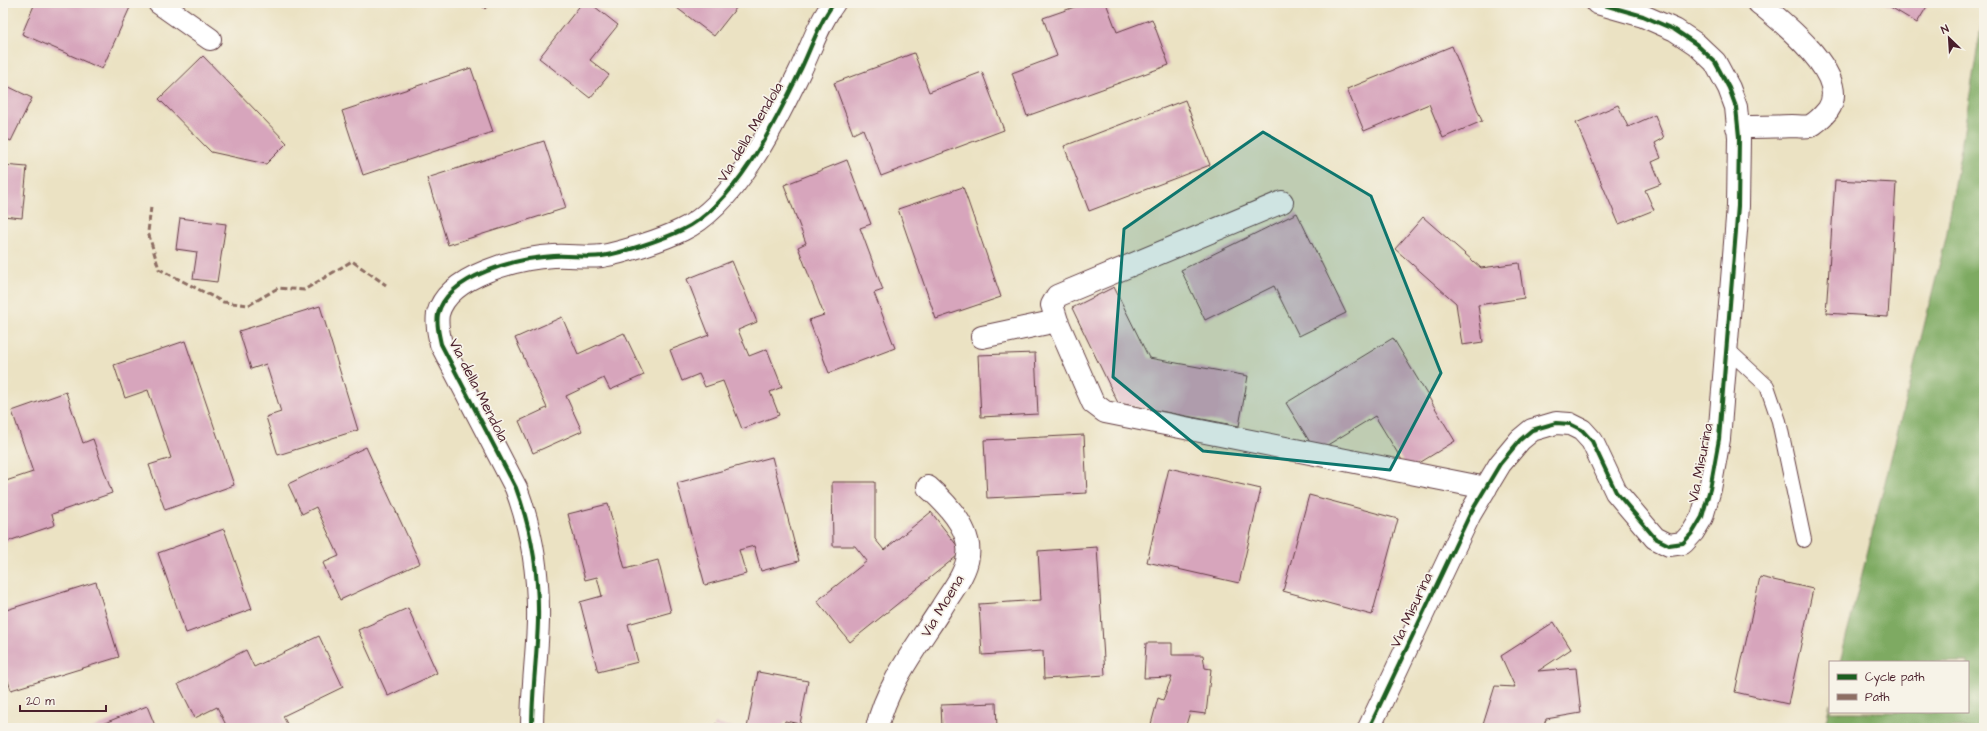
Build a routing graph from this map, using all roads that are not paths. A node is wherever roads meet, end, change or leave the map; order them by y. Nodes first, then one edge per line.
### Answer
1 (160, 3) edge
2 (834, 3) edge
3 (1596, 3) edge
4 (1758, 3) edge
5 (210, 39) dead end
6 (1737, 127) junction
7 (1282, 202) dead end
8 (1057, 321) junction
9 (982, 336) dead end
10 (1726, 349) junction
11 (928, 487) dead end
12 (1486, 488) junction
13 (1804, 540) dead end
14 (532, 728) edge
15 (877, 728) edge
16 (1369, 728) edge

1 - 5 street
2 - 14 street, Via della Mendola
3 - 6 street, Via Misurina
4 - 6 street
6 - 10 street, Via Misurina
7 - 8 street
8 - 9 street
8 - 12 street
10 - 12 street, Via Misurina
10 - 13 lane
11 - 15 street, Via Moena
12 - 16 street, Via Misurina

